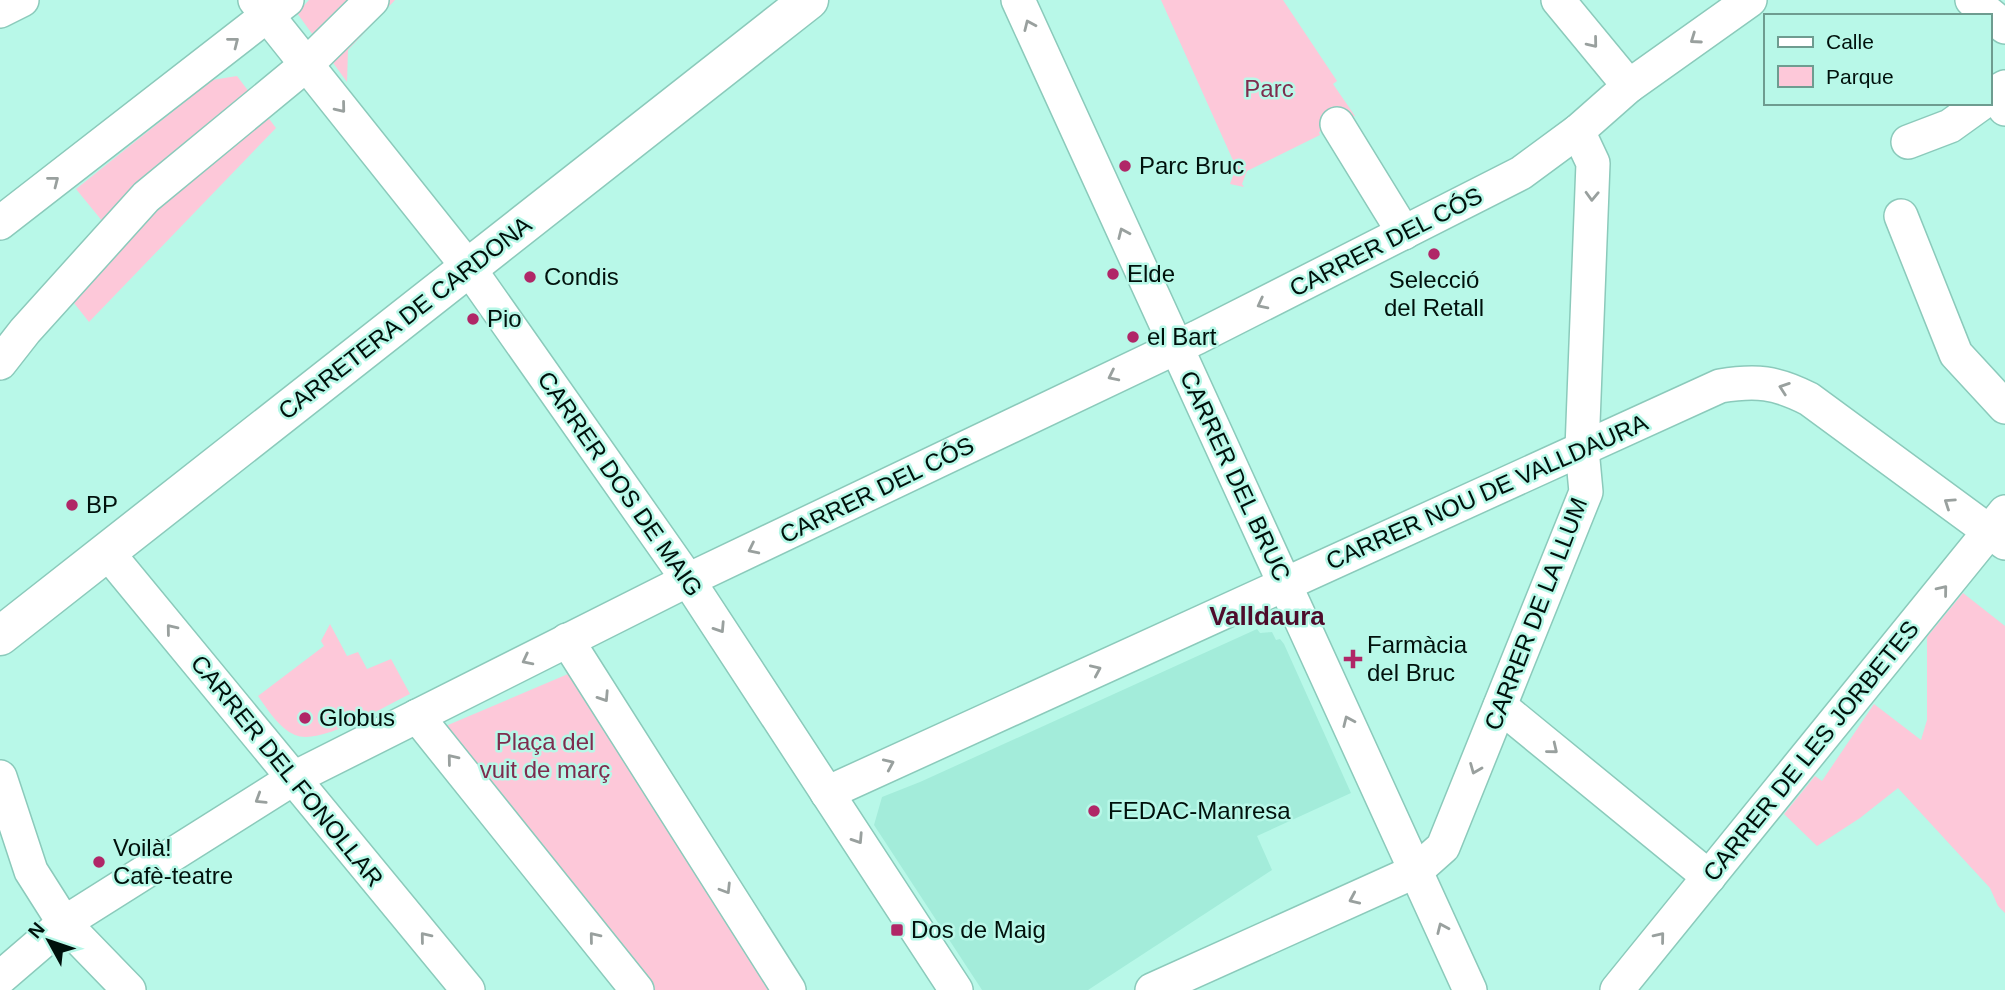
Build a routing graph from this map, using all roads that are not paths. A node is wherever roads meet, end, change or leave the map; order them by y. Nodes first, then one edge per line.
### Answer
1 (22, 0) edge
2 (372, 0) edge
3 (809, 0) edge
4 (1018, 0) edge
5 (1558, 0) edge
6 (1751, 0) edge
7 (1972, 0) edge
8 (270, 6) edge
9 (0, 11) edge
10 (1989, 14) edge
11 (1991, 16) edge
12 (2005, 27) edge
13 (306, 65) junction
14 (1629, 86) junction
15 (1984, 105) edge
16 (1337, 124) dead end
17 (1578, 131) junction
18 (1908, 142) dead end
19 (1901, 216) dead end
20 (0, 223) edge
21 (1404, 233) junction
22 (468, 267) junction
23 (1175, 347) junction
24 (0, 363) edge
25 (2005, 407) edge
26 (1582, 449) junction
27 (2000, 528) edge
28 (107, 552) junction
29 (688, 580) junction
30 (1286, 583) junction
31 (0, 636) edge
32 (567, 640) junction
33 (1500, 706) junction
34 (417, 716) junction
35 (0, 777) edge
36 (294, 778) junction
37 (827, 793) junction
38 (0, 845) edge
39 (31, 871) junction
40 (1416, 871) junction
41 (1709, 877) junction
42 (64, 923) junction
43 (0, 978) edge
44 (129, 990) edge
45 (468, 990) edge
46 (637, 990) edge
47 (789, 990) edge
48 (956, 990) edge
49 (1152, 990) edge
50 (1470, 990) edge
51 (1617, 990) edge

1 - 9 street
2 - 13 street
3 - 22 main road, CARRETERA DE CARDONA
23 -> 4 street, CARRER DEL BRUC
5 -> 14 street
6 -> 14 street, CARRER DEL CÓS
7 - 10 street
8 - 13 street, CARRER DOS DE MAIG
20 -> 8 street
11 - 12 street
13 -> 22 street, CARRER DOS DE MAIG
13 - 24 street
14 - 17 street, CARRER DEL CÓS
15 - 18 street
16 - 21 street
17 - 21 street, CARRER DEL CÓS
17 -> 26 street, CARRER DE LA LLUM
19 - 25 street
21 -> 23 street, CARRER DEL CÓS
22 - 28 main road, CARRETERA DE CARDONA
22 - 29 street, CARRER DOS DE MAIG
23 -> 29 street, CARRER DEL CÓS
23 - 30 street, CARRER DEL BRUC
27 -> 26 street, CARRER NOU DE VALLDAURA
26 - 30 street, CARRER NOU DE VALLDAURA
26 - 33 street, CARRER DE LA LLUM
41 -> 27 street, CARRER DE LES JORBETES
28 - 31 main road, CARRETERA DE CARDONA
36 -> 28 street, CARRER DEL FONOLLAR
29 - 32 street, CARRER DEL CÓS
29 -> 37 street, CARRER DOS DE MAIG
37 -> 30 street, CARRER NOU DE VALLDAURA
40 -> 30 street, CARRER DEL BRUC
32 -> 34 street, CARRER DEL CÓS
32 -> 47 street
33 -> 40 street, CARRER DE LA LLUM
33 -> 41 street
34 - 36 street, CARRER DEL CÓS
46 -> 34 street
35 - 39 street
36 -> 42 street, CARRER DEL CÓS
45 -> 36 street, CARRER DEL FONOLLAR
37 -> 48 street, CARRER DOS DE MAIG
38 - 39 street
39 - 42 street
40 -> 49 street, CARRER DE LA LLUM
50 -> 40 street, CARRER DEL BRUC
51 -> 41 street, CARRER DE LES JORBETES
42 - 43 street, CARRER DEL CÓS
42 - 44 street

